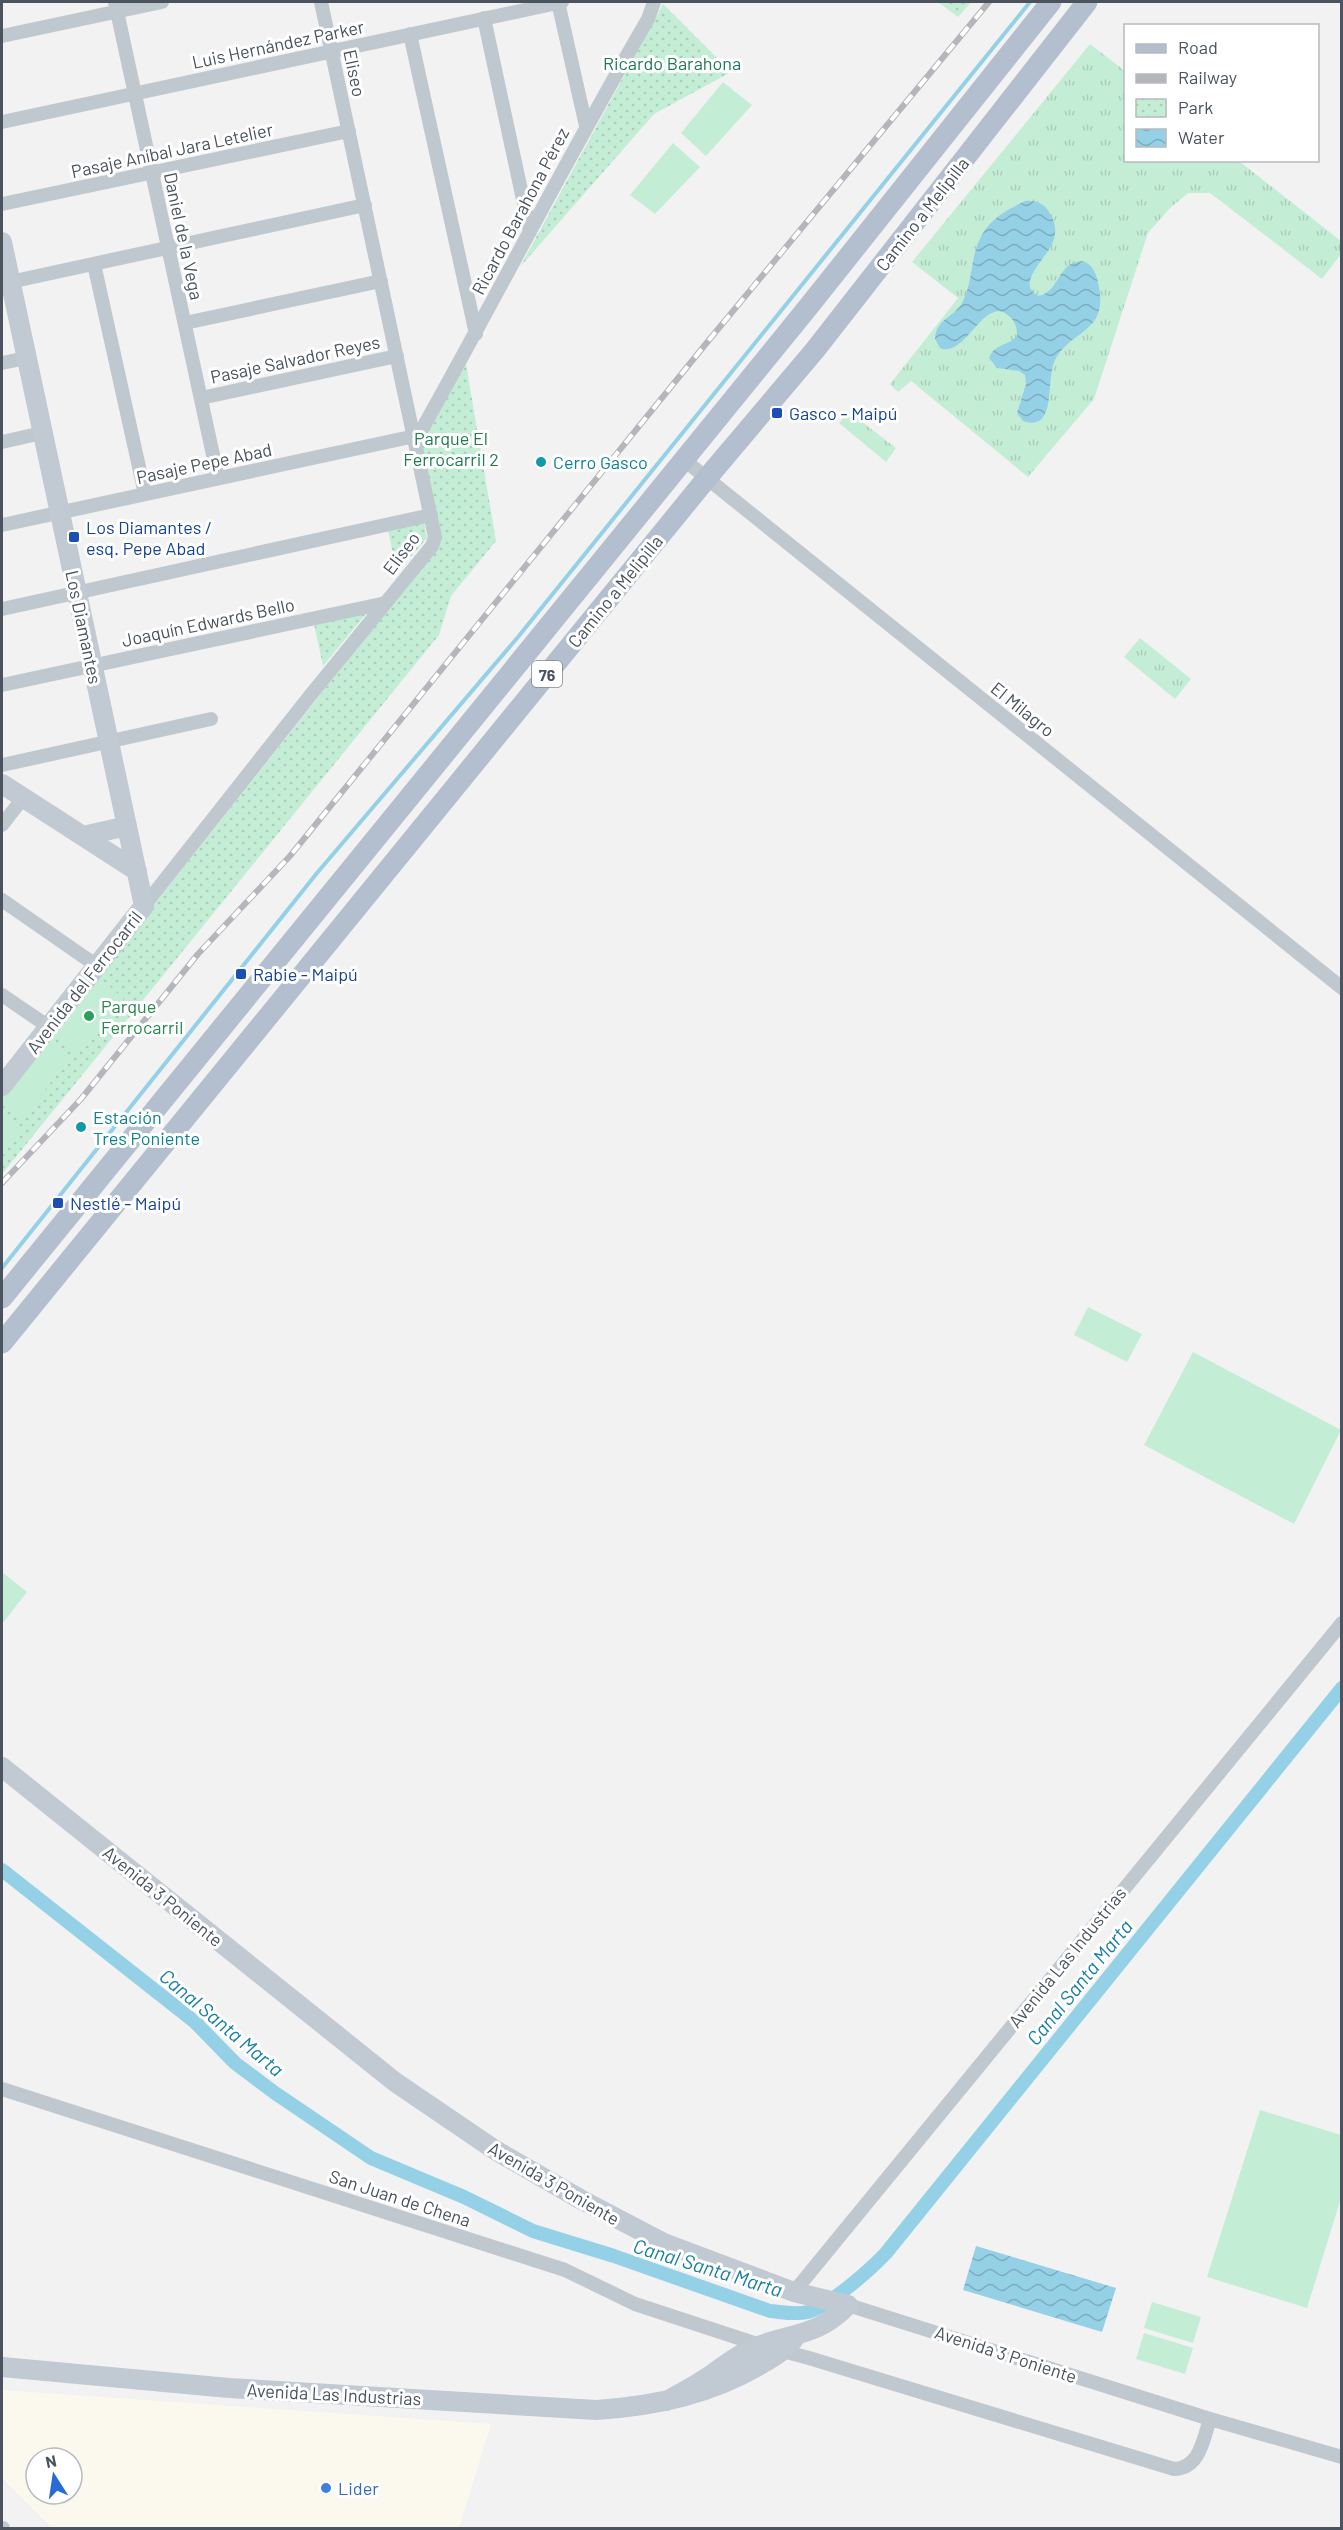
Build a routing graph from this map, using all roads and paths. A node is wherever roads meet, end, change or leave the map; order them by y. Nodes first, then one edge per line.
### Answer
1 (162, 2) edge
2 (321, 2) edge
3 (560, 2) edge
4 (654, 2) edge
5 (1051, 2) edge
6 (1088, 2) edge
7 (116, 6) edge
8 (484, 18) junction
9 (410, 34) junction
10 (2, 36) edge
11 (332, 51) junction
12 (135, 93) junction
13 (2, 122) edge
14 (586, 126) junction
15 (349, 131) junction
16 (152, 173) junction
17 (2, 204) edge
18 (365, 205) junction
19 (530, 232) junction
20 (2, 242) edge
21 (169, 248) junction
22 (94, 264) junction
23 (381, 281) junction
24 (10, 282) junction
25 (185, 323) junction
26 (476, 334) junction
27 (397, 356) junction
28 (26, 358) junction
29 (2, 363) edge
30 (201, 398) junction
31 (42, 433) junction
32 (415, 436) junction
33 (2, 442) edge
34 (683, 459) junction
35 (218, 478) junction
36 (707, 478) junction
37 (145, 494) junction
38 (59, 512) junction
39 (431, 515) junction
40 (2, 525) edge
41 (577, 590) junction
42 (77, 593) junction
43 (386, 603) junction
44 (2, 609) edge
45 (601, 609) junction
46 (92, 666) junction
47 (2, 685) edge
48 (211, 718) dead end
49 (109, 741) junction
50 (2, 765) edge
51 (2, 784) edge
52 (23, 798) junction
53 (399, 807) junction
54 (2, 825) edge
55 (423, 825) junction
56 (127, 826) junction
57 (83, 836) junction
58 (136, 871) junction
59 (2, 900) edge
60 (321, 904) junction
61 (144, 906) junction
62 (343, 923) junction
63 (97, 966) junction
64 (1341, 987) edge
65 (2, 995) edge
66 (49, 1027) junction
67 (2, 1086) edge
68 (2, 1298) edge
69 (2, 1343) edge
70 (1341, 1623) edge
71 (2, 1767) edge
72 (2, 2089) edge
73 (794, 2292) junction
74 (843, 2303) junction
75 (796, 2336) junction
76 (760, 2345) junction
77 (783, 2351) junction
78 (2, 2367) edge
79 (667, 2401) junction
80 (1210, 2419) junction
81 (1341, 2457) edge

1 - 7 street
2 - 11 street, Eliseo
3 - 8 street, Luis Hernández Parker
3 - 14 street
4 - 14 street, Ricardo Barahona Pérez
5 - 34 main road, Camino a Melipilla / 76
6 - 36 main road, Camino a Melipilla / 76
7 - 10 street
7 - 12 street, Daniel de la Vega
8 - 9 street, Luis Hernández Parker
8 - 19 street
9 - 11 street, Luis Hernández Parker
9 - 26 street
11 - 12 street, Luis Hernández Parker
11 - 15 street, Eliseo
12 - 13 street, Luis Hernández Parker
12 - 16 street, Daniel de la Vega
14 - 19 street, Ricardo Barahona Pérez
15 - 16 street, Pasaje Aníbal Jara Letelier
15 - 18 street, Eliseo
16 - 17 street, Pasaje Aníbal Jara Letelier
16 - 21 street, Daniel de la Vega
18 - 21 street
18 - 23 street, Eliseo
19 - 26 street, Ricardo Barahona Pérez
20 - 24 street, Los Diamantes
21 - 22 street
21 - 25 street, Daniel de la Vega
22 - 24 street
22 - 37 street
23 - 25 street
23 - 27 street, Eliseo
24 - 28 street, Los Diamantes
25 - 30 street, Daniel de la Vega
26 - 32 street, Ricardo Barahona Pérez
27 - 30 street, Pasaje Salvador Reyes
27 - 32 street, Eliseo
28 - 29 street
28 - 31 street, Los Diamantes
30 - 35 street, Daniel de la Vega
31 - 33 street
31 - 38 street, Los Diamantes
32 - 35 street, Pasaje Pepe Abad
32 - 39 street, Eliseo
34 - 36 street, El Milagro
34 - 41 main road, Camino a Melipilla / 76
35 - 37 street, Pasaje Pepe Abad
36 - 45 main road, Camino a Melipilla / 76
36 - 64 street, El Milagro
37 - 38 street, Pasaje Pepe Abad
38 - 40 street, Pasaje Pepe Abad
38 - 42 street, Los Diamantes
39 - 42 street
39 - 43 street, Eliseo
41 - 45 main road
41 - 53 main road, Camino a Melipilla / 76
42 - 44 street
42 - 46 street, Los Diamantes
43 - 46 street, Joaquín Edwards Bello
43 - 61 street, Eliseo
45 - 55 main road, Camino a Melipilla / 76
46 - 47 street, Joaquín Edwards Bello
46 - 49 street, Los Diamantes
48 - 49 street
49 - 50 street
49 - 56 street, Los Diamantes
51 - 52 street
52 - 54 street
52 - 57 street
53 - 55 main road
53 - 60 main road, Camino a Melipilla / 76
55 - 62 main road, Camino a Melipilla / 76
56 - 57 street
56 - 58 street, Los Diamantes
57 - 58 street
58 - 61 street, Los Diamantes
59 - 63 street
60 - 62 main road
60 - 68 main road, Camino a Melipilla / 76
61 - 63 street, Avenida del Ferrocarril
62 - 69 main road, Camino a Melipilla / 76
63 - 66 street, Avenida del Ferrocarril
65 - 66 street
66 - 67 street, Avenida del Ferrocarril
70 - 73 street, Avenida Las Industrias
71 - 73 street, Avenida 3 Poniente
72 - 76 street, San Juan de Chena
73 - 74 street, Avenida 3 Poniente
74 - 75 street, Avenida Las Industrias
74 - 80 street, Avenida 3 Poniente
75 - 76 street, Avenida Las Industrias
75 - 77 street, Avenida Las Industrias
76 - 77 street, San Juan de Chena
76 - 79 street, Avenida Las Industrias
77 - 79 street, Avenida Las Industrias
77 - 80 street, San Juan de Chena
78 - 79 street, Avenida Las Industrias
80 - 81 street, Avenida 3 Poniente

